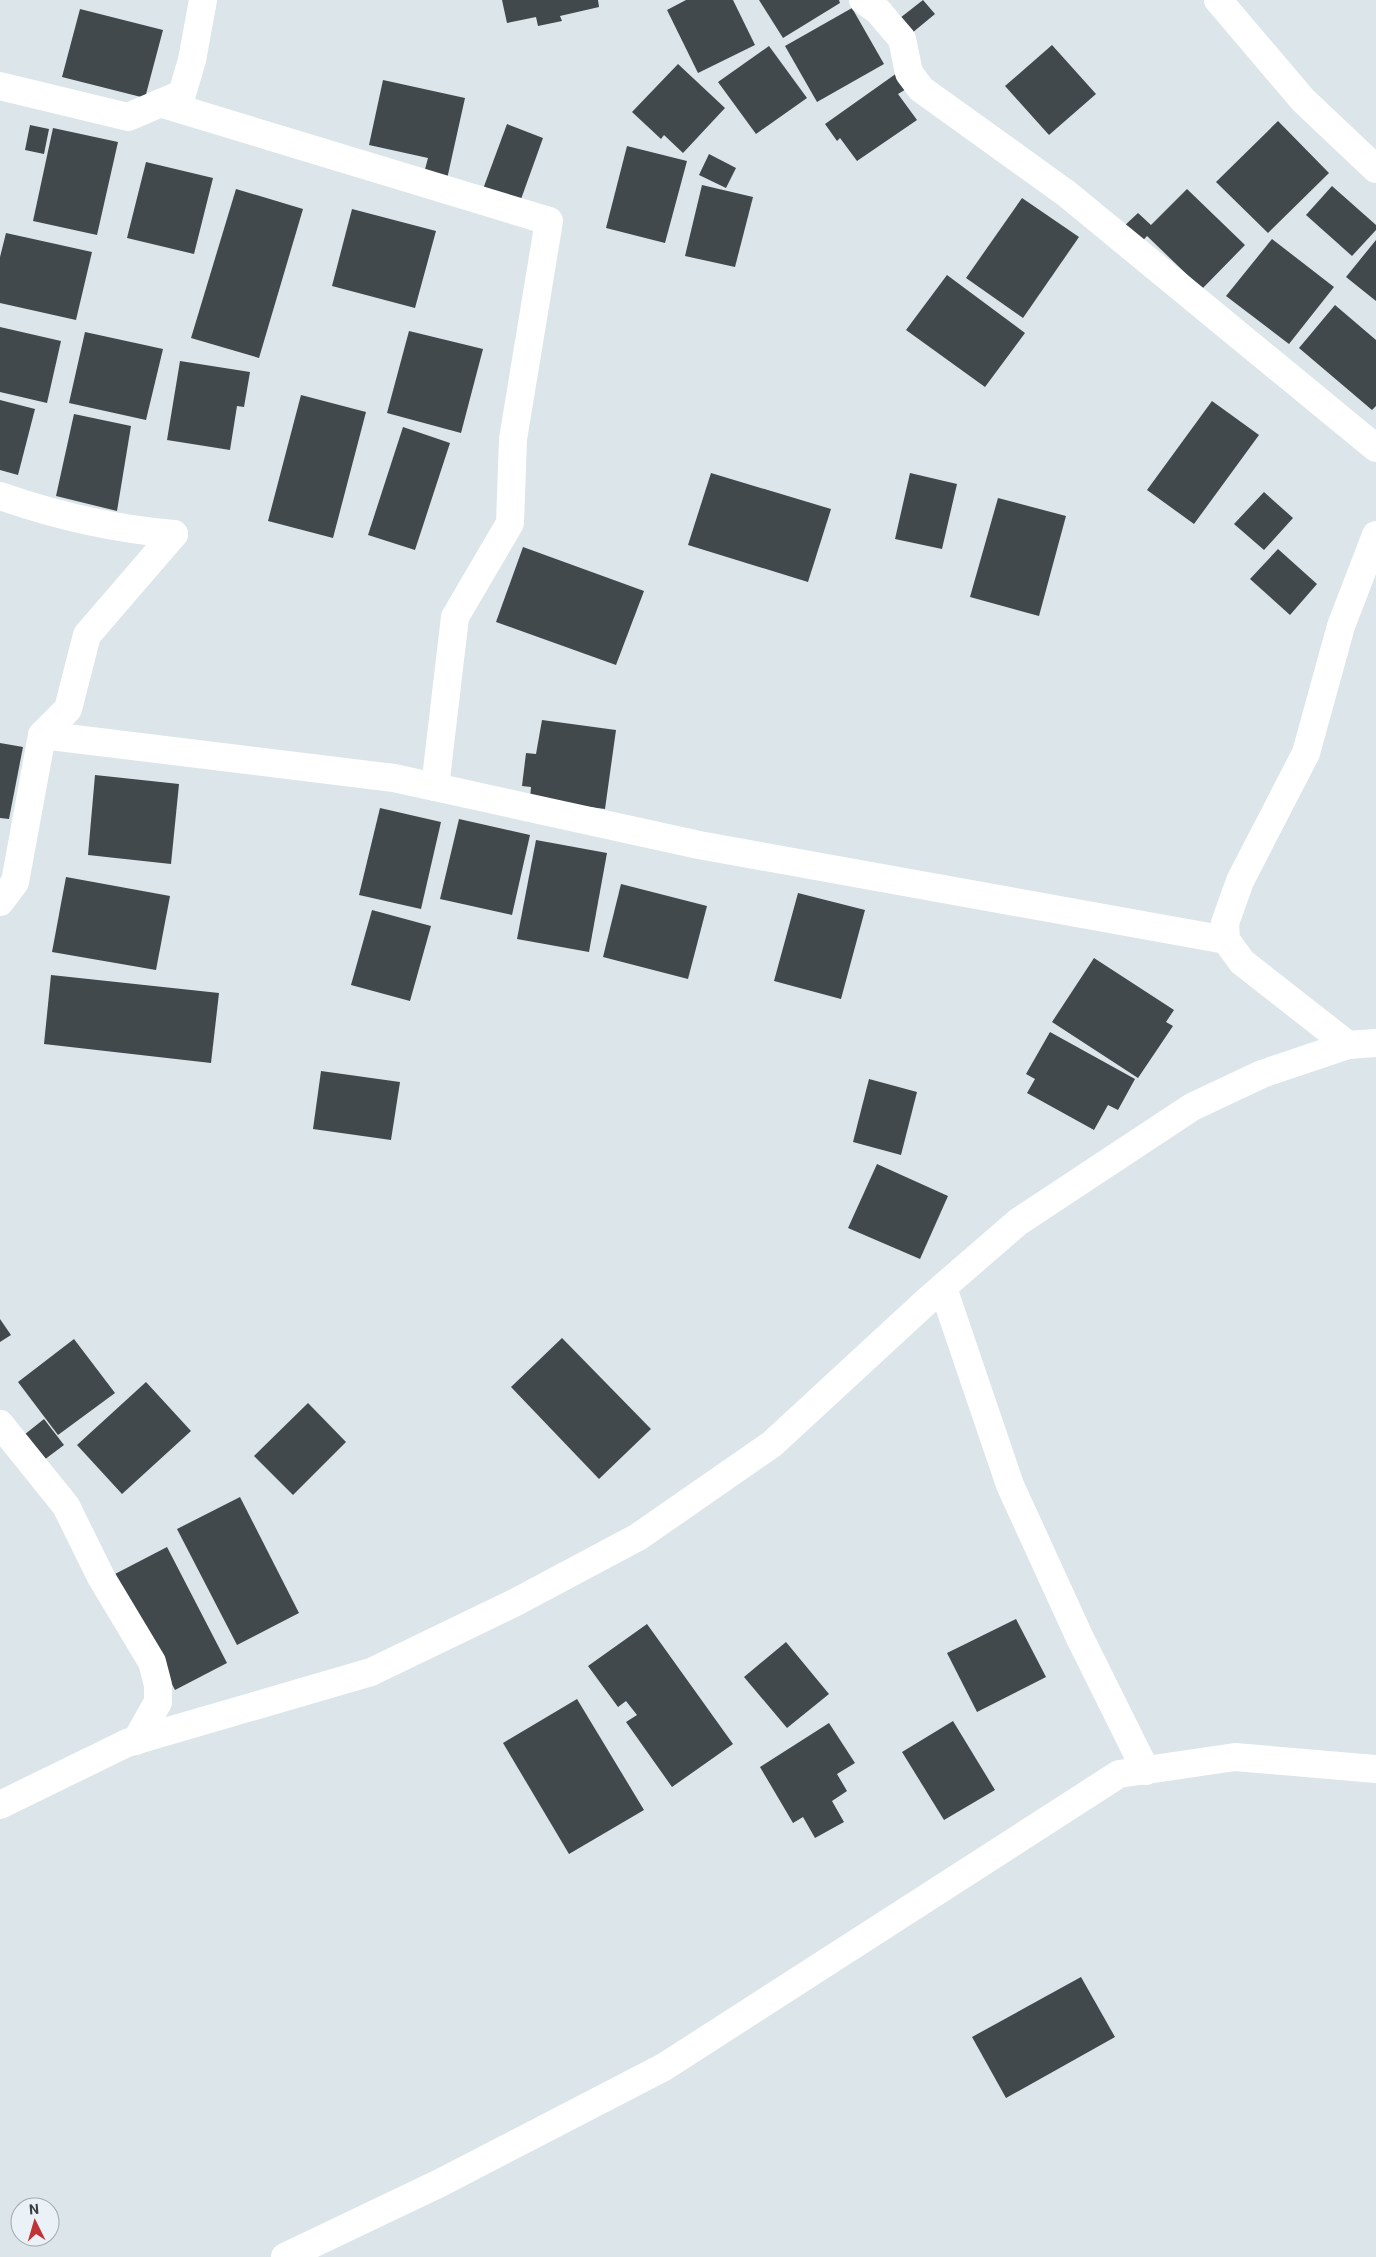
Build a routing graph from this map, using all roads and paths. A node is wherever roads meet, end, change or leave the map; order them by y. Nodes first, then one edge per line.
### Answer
1 (203, 0) edge
2 (863, 0) edge
3 (884, 0) edge
4 (1218, 0) edge
5 (902, 39) junction
6 (0, 86) edge
7 (160, 103) junction
8 (1376, 169) edge
9 (1376, 448) edge
10 (0, 496) edge
11 (1376, 535) edge
12 (42, 735) junction
13 (435, 787) junction
14 (0, 902) edge
15 (1226, 940) junction
16 (1376, 1043) edge
17 (1348, 1045) junction
18 (943, 1288) junction
19 (0, 1424) edge
20 (136, 1740) junction
21 (1376, 1769) edge
22 (1146, 1770) junction
23 (0, 1805) edge
24 (285, 2257) edge

1 - 7 street
2 - 5 street
3 - 5 street
4 - 8 street
5 - 9 street
6 - 7 street
7 - 13 street
10 - 12 street
11 - 15 street
12 - 13 street
12 - 14 street
13 - 15 street
15 - 17 street
16 - 17 street
17 - 18 street
18 - 20 street
18 - 22 street
19 - 20 street
20 - 23 street
21 - 22 street
22 - 24 street

